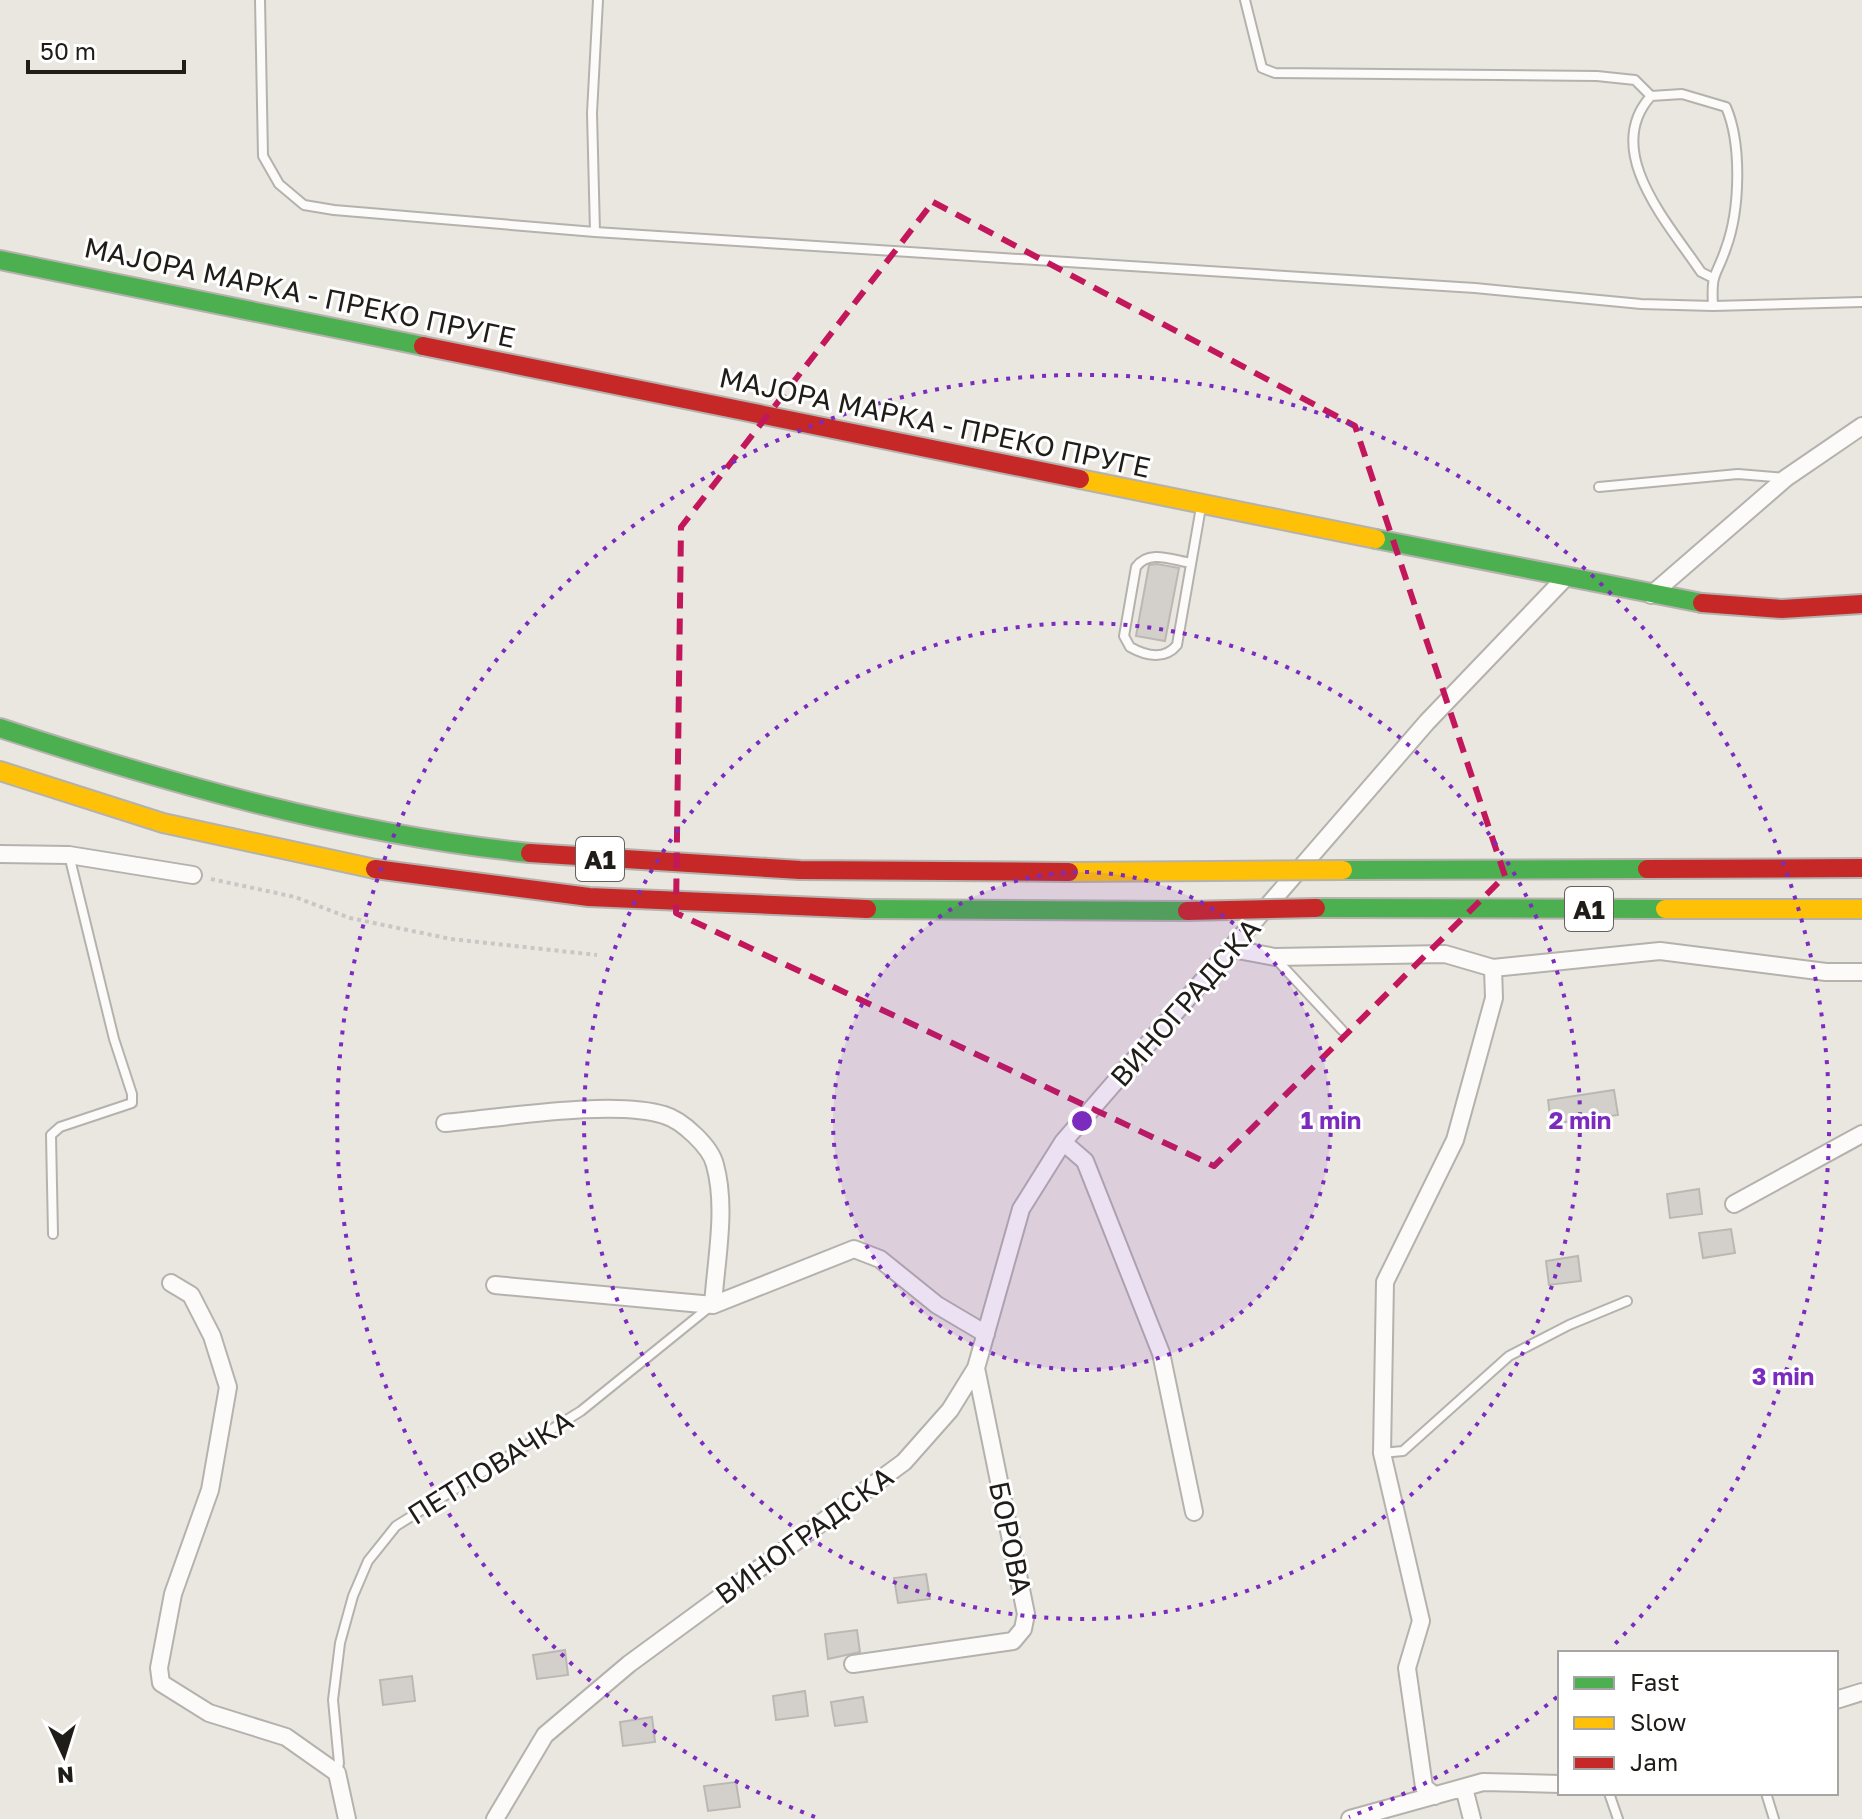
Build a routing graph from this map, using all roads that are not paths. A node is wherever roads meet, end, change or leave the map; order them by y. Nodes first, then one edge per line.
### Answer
1 (260, 0) edge
2 (598, 0) edge
3 (1245, 0) edge
4 (1651, 96) junction
5 (595, 232) junction
6 (0, 260) edge
7 (1711, 277) junction
8 (1862, 302) edge
9 (1713, 306) junction
10 (1862, 426) edge
11 (1786, 478) junction
12 (1599, 487) dead end
13 (1201, 505) junction
14 (1191, 563) junction
15 (1565, 578) junction
16 (1651, 595) junction
17 (1862, 604) edge
18 (0, 728) edge
19 (0, 771) edge
20 (0, 854) edge
21 (69, 855) junction
22 (1862, 868) edge
23 (193, 875) road end
24 (1862, 909) edge
25 (1232, 949) junction
26 (1275, 957) junction
27 (1493, 968) junction
28 (1862, 972) edge
29 (1342, 1030) dead end
30 (445, 1123) dead end
31 (1862, 1134) edge
32 (1063, 1142) junction
33 (1734, 1204) dead end
34 (53, 1234) dead end
35 (171, 1283) dead end
36 (495, 1285) dead end
37 (1627, 1301) dead end
38 (713, 1305) junction
39 (986, 1334) junction
40 (976, 1368) junction
41 (1382, 1453) junction
42 (1194, 1512) dead end
43 (853, 1664) dead end
44 (1862, 1692) edge
45 (1838, 1699) edge
46 (337, 1773) junction
47 (1558, 1784) edge
48 (1464, 1788) junction
49 (1610, 1795) edge
50 (1767, 1795) edge
51 (1435, 1796) junction
52 (347, 1819) edge
53 (495, 1819) edge
54 (1350, 1819) edge
55 (1472, 1819) edge
56 (1618, 1819) edge
57 (1774, 1819) edge

1 - 5 lane
2 - 5 lane
3 - 4 lane
4 - 7 lane
4 - 7 lane
5 - 9 lane
6 - 13 main road, МАЈОРА МАРКА - ПРЕКО ПРУГЕ
7 - 9 lane
8 - 9 lane
10 - 11 street
11 - 12 lane
11 - 16 street
13 - 14 lane
13 - 15 main road, МАЈОРА МАРКА - ПРЕКО ПРУГЕ
14 - 14 lane
15 - 16 main road, МАЈОРА МАРКА - ПРЕКО ПРУГЕ
15 - 25 street, ВИНОГРАДСКА
16 - 17 main road, МАЈОРА МАРКА - ПРЕКО ПРУГЕ
18 - 22 main road, A1, bridge
19 - 24 main road, A1, bridge
20 - 21 street
21 - 23 street
21 - 34 lane
25 - 26 street
25 - 32 street, ВИНОГРАДСКА
26 - 27 street
26 - 29 lane
27 - 28 street
27 - 41 street
30 - 38 street
31 - 33 street
32 - 39 street, ВИНОГРАДСКА
32 - 42 street
35 - 46 street
36 - 38 street, ПЕТЛОВАЧКА
37 - 41 lane
38 - 39 street, ПЕТЛОВАЧКА
38 - 46 lane, ПЕТЛОВАЧКА
39 - 40 street, ВИНОГРАДСКА
40 - 43 street, БОРОВА
40 - 53 street, ВИНОГРАДСКА
41 - 51 street
44 - 45 street
46 - 52 street, ПЕТЛОВАЧКА
47 - 48 street
48 - 51 street
48 - 55 street
49 - 56 lane
50 - 57 lane
51 - 54 street

